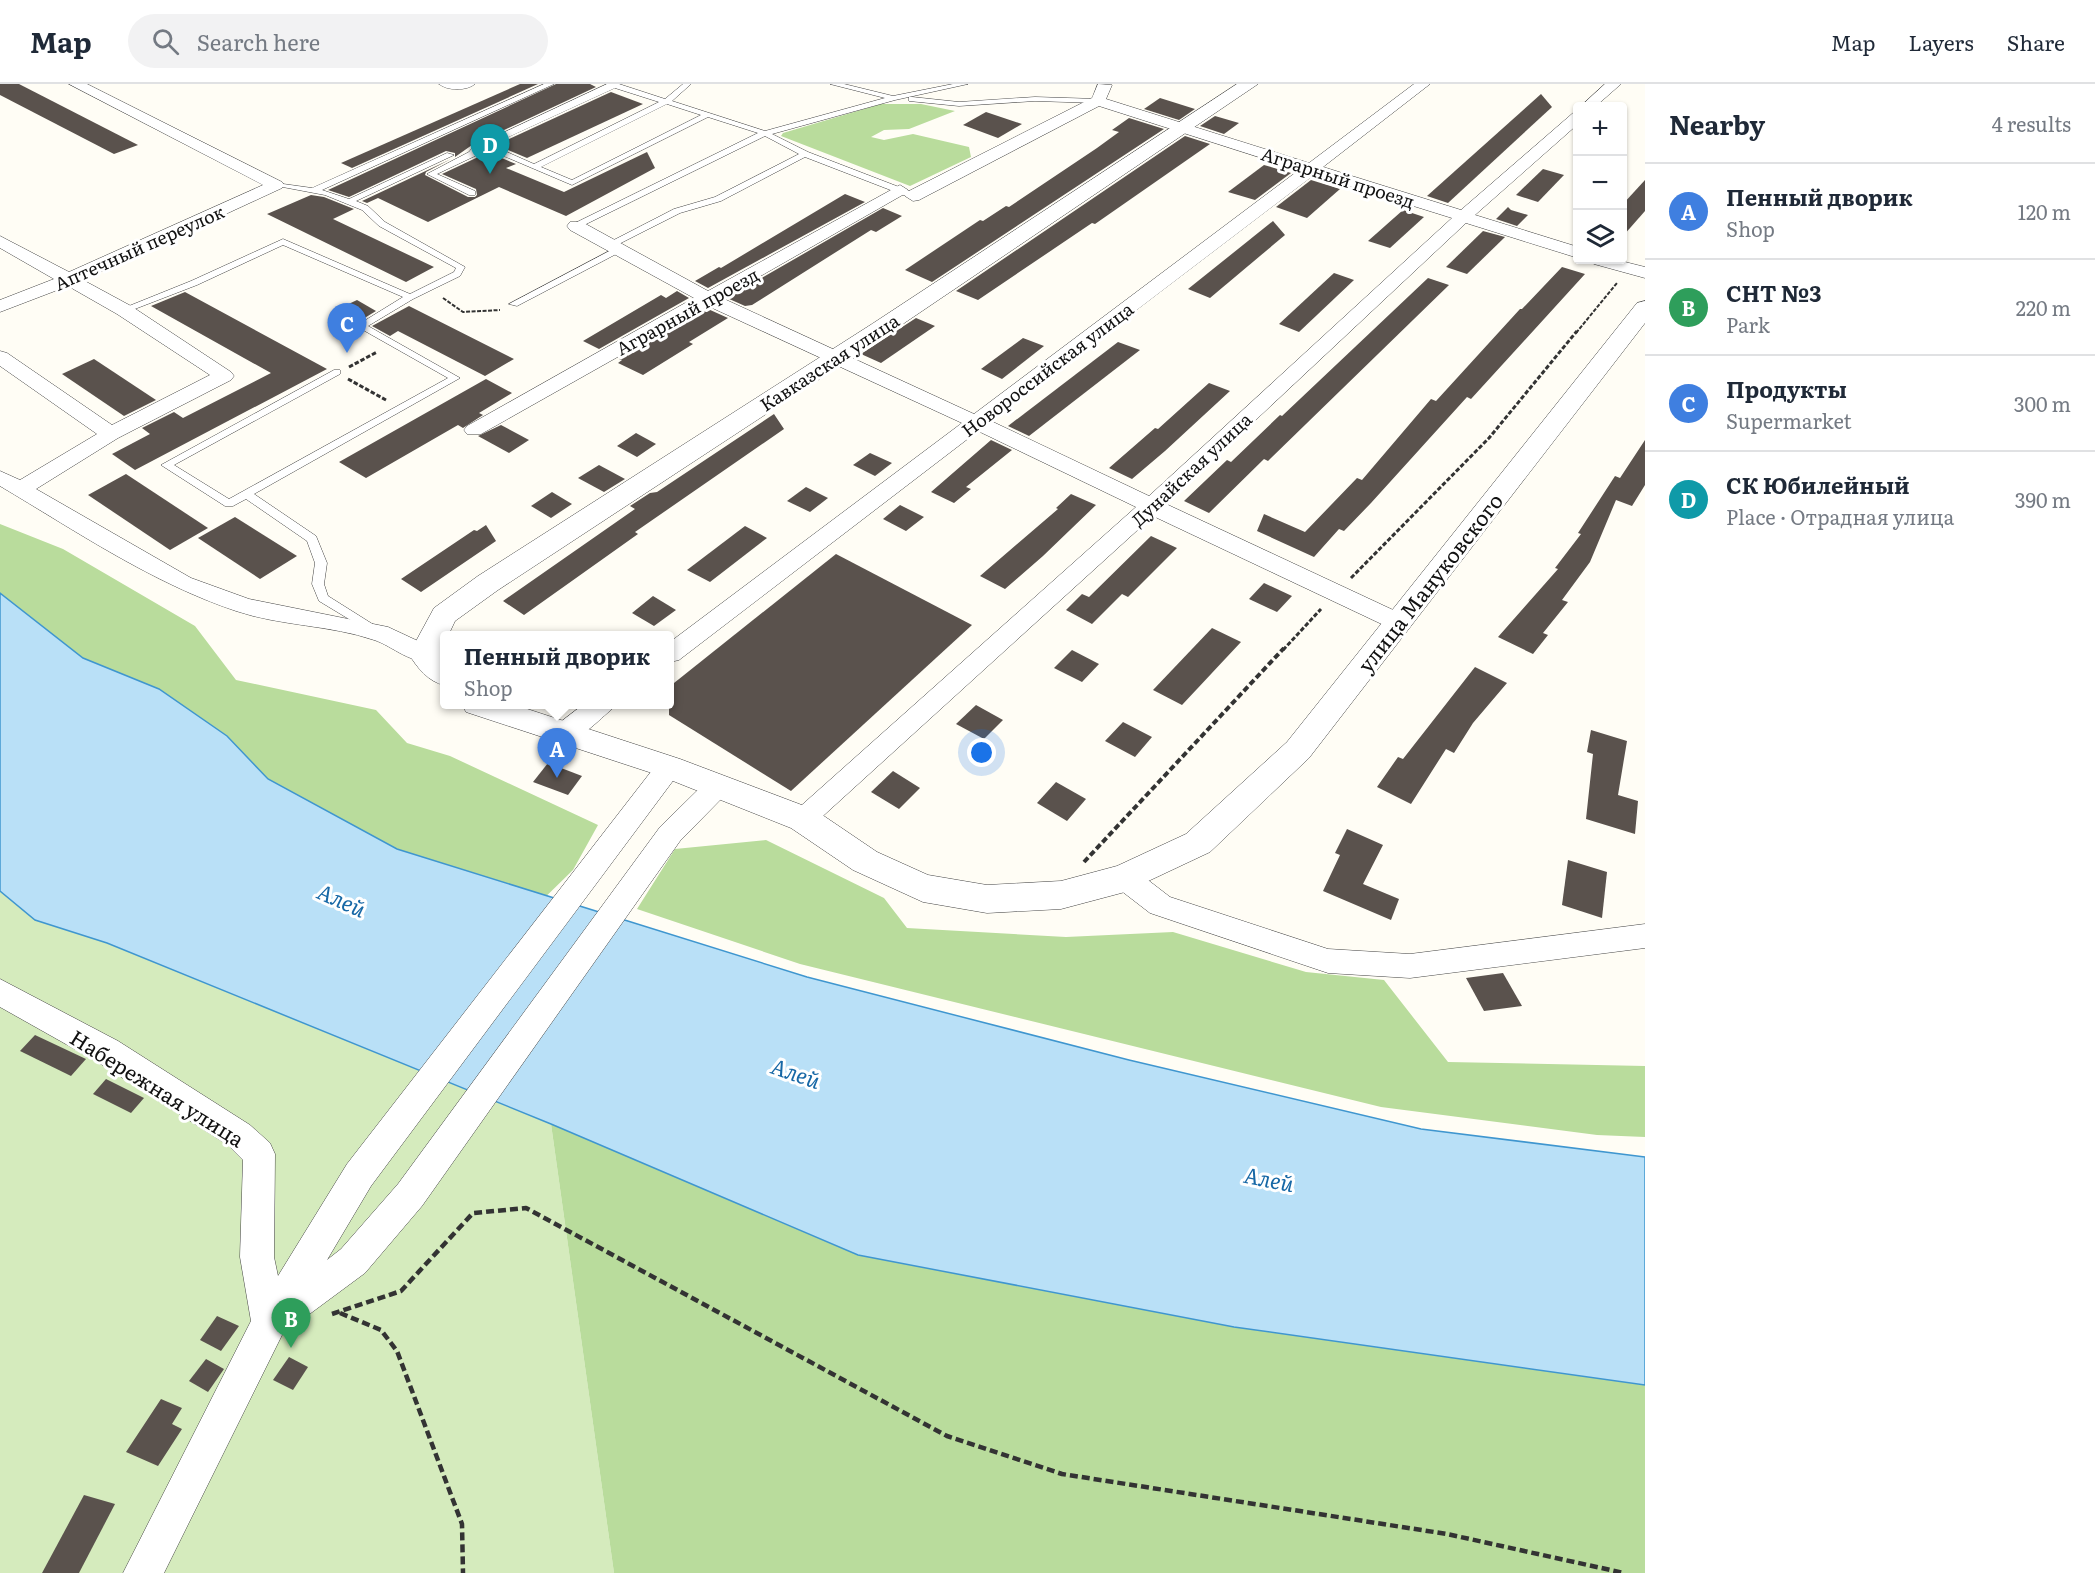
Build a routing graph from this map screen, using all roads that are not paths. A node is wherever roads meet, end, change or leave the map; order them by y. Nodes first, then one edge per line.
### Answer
1 (76, 84) edge
2 (446, 84) edge
3 (468, 84) edge
4 (550, 84) edge
5 (638, 84) edge
6 (687, 84) edge
7 (834, 84) edge
8 (964, 84) edge
9 (1106, 84) edge
10 (1249, 84) edge
11 (1423, 84) edge
12 (1614, 84) edge
13 (613, 85) edge
14 (626, 88) junction
15 (894, 98) junction
16 (668, 101) junction
17 (1098, 101) junction
18 (1593, 102) edge
19 (709, 114) junction
20 (1573, 120) edge
21 (1184, 128) junction
22 (765, 133) junction
23 (480, 147) junction
24 (805, 154) junction
25 (534, 167) junction
26 (1311, 167) junction
27 (276, 185) junction
28 (314, 191) junction
29 (472, 193) dead end
30 (906, 193) junction
31 (348, 202) junction
32 (1463, 217) junction
33 (576, 226) joint
34 (0, 241) edge
35 (615, 247) junction
36 (1573, 251) edge
37 (1613, 264) edge
38 (1637, 271) edge
39 (67, 280) junction
40 (410, 297) junction
41 (709, 299) junction
42 (514, 303) road end
43 (0, 306) edge
44 (1645, 308) edge
45 (124, 310) junction
46 (0, 357) edge
47 (836, 358) junction
48 (337, 372) road end
49 (978, 423) junction
50 (474, 430) dead end
51 (111, 434) junction
52 (0, 477) edge
53 (20, 489) junction
54 (246, 494) junction
55 (1151, 506) junction
56 (1398, 622) junction
57 (380, 633) junction
58 (674, 650) edge
59 (424, 654) junction
60 (440, 671) edge
61 (489, 709) edge
62 (596, 709) edge
63 (562, 734) junction
64 (669, 766) junction
65 (718, 786) junction
66 (803, 819) junction
67 (1125, 878) junction
68 (1645, 936) edge
69 (0, 992) edge
70 (269, 1323) junction
71 (143, 1573) edge

1 - 27 street
2 - 3 street
4 - 28 lane
5 - 14 lane
6 - 16 lane
7 - 15 lane
8 - 15 lane
9 - 17 street
10 - 21 street, Кавказская улица
11 - 26 street, Новороссийская улица
12 - 18 street
13 - 14 lane
13 - 23 lane
14 - 16 lane
15 - 17 lane
15 - 22 lane
16 - 19 lane
16 - 25 lane
17 - 21 street, Аграрный проезд
17 - 30 street, Аграрный проезд
19 - 22 lane
19 - 25 lane
20 - 32 street, Дунайская улица
21 - 26 street, Аграрный проезд
21 - 47 street, Кавказская улица
22 - 24 lane
22 - 33 lane
23 - 25 lane
23 - 29 lane
23 - 31 lane
24 - 30 lane
24 - 35 lane
26 - 32 street, Аграрный проезд
26 - 49 street, Новороссийская улица
27 - 28 lane
27 - 39 street, Аптечный переулок
28 - 31 lane
30 - 41 street, Аграрный проезд
31 - 40 lane
32 - 36 street, Аграрный проезд
32 - 55 street, Дунайская улица
33 - 35 street
34 - 39 street
35 - 41 street
35 - 42 lane
37 - 38 street
39 - 43 street, Аптечный переулок
39 - 45 street
40 - 45 lane
40 - 54 lane
41 - 47 street
41 - 50 street, Аграрный проезд
44 - 56 street, улица Мануковского
45 - 51 street
46 - 51 street
47 - 49 street
47 - 59 street, Кавказская улица
48 - 54 lane
49 - 55 street
49 - 58 street, Новороссийская улица
51 - 53 street
52 - 53 street
53 - 57 street
54 - 57 lane
55 - 56 street
55 - 66 street, Дунайская улица
56 - 67 street, улица Мануковского
57 - 59 street
59 - 60 street
61 - 63 street, улица Мануковского
62 - 63 street
63 - 64 street, улица Мануковского
64 - 65 street, улица Мануковского
64 - 70 street
65 - 66 street, улица Мануковского
65 - 70 street
66 - 67 street, улица Мануковского
67 - 68 street
69 - 70 street, Набережная улица
70 - 71 street

